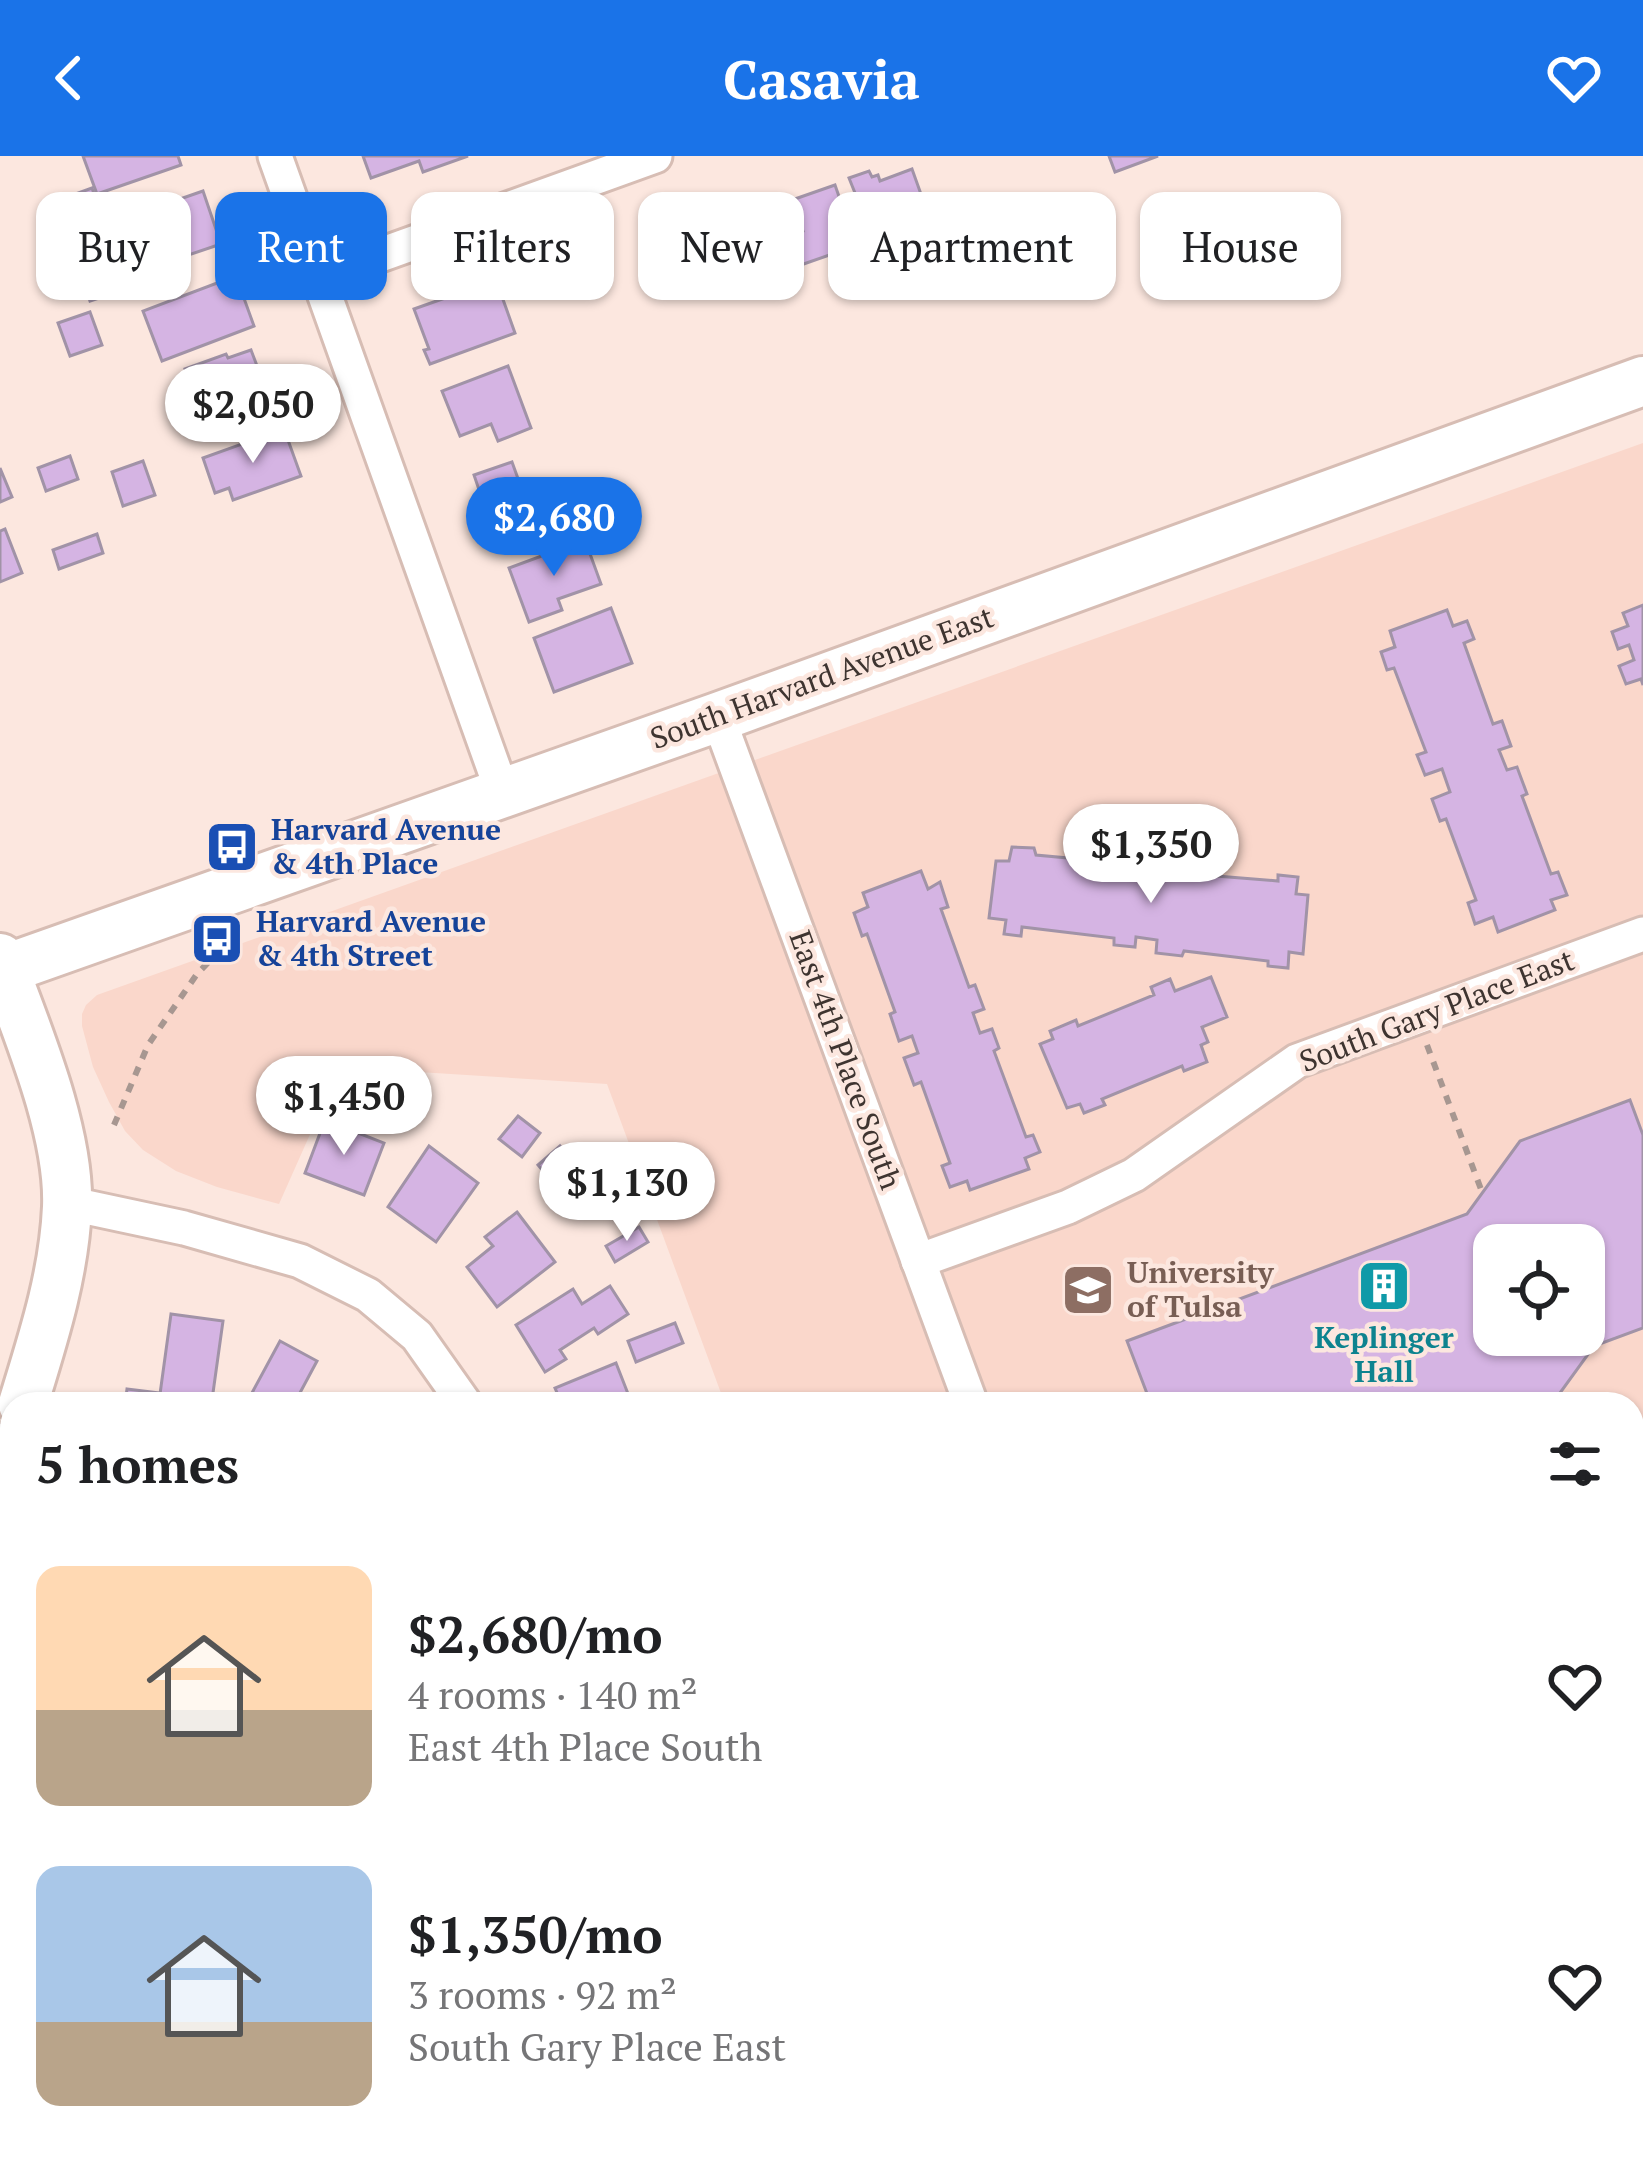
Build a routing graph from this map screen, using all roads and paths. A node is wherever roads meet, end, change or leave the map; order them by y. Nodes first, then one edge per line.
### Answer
1 (275, 156) edge
2 (656, 156) edge
3 (288, 192) edge
4 (387, 253) edge
5 (327, 300) edge
6 (1643, 381) edge
7 (718, 717) junction
8 (503, 794) junction
9 (1643, 934) edge
10 (225, 945) dead end
11 (1, 966) edge
12 (1423, 1037) dead end
13 (115, 1125) dead end
14 (1482, 1192) dead end
15 (67, 1203) junction
16 (918, 1261) junction
17 (25, 1392) edge
18 (457, 1392) edge
19 (967, 1392) edge

1 - 3 street
2 - 4 street
5 - 8 street
6 - 7 main road, South Harvard Avenue East
7 - 8 main road, South Harvard Avenue East
7 - 16 street, East 4th Place South
8 - 11 main road, South Harvard Avenue East
9 - 16 street, South Gary Place East
10 - 13 path
11 - 15 main road
12 - 14 path
15 - 17 main road
15 - 18 street
16 - 19 street, East 4th Place South

